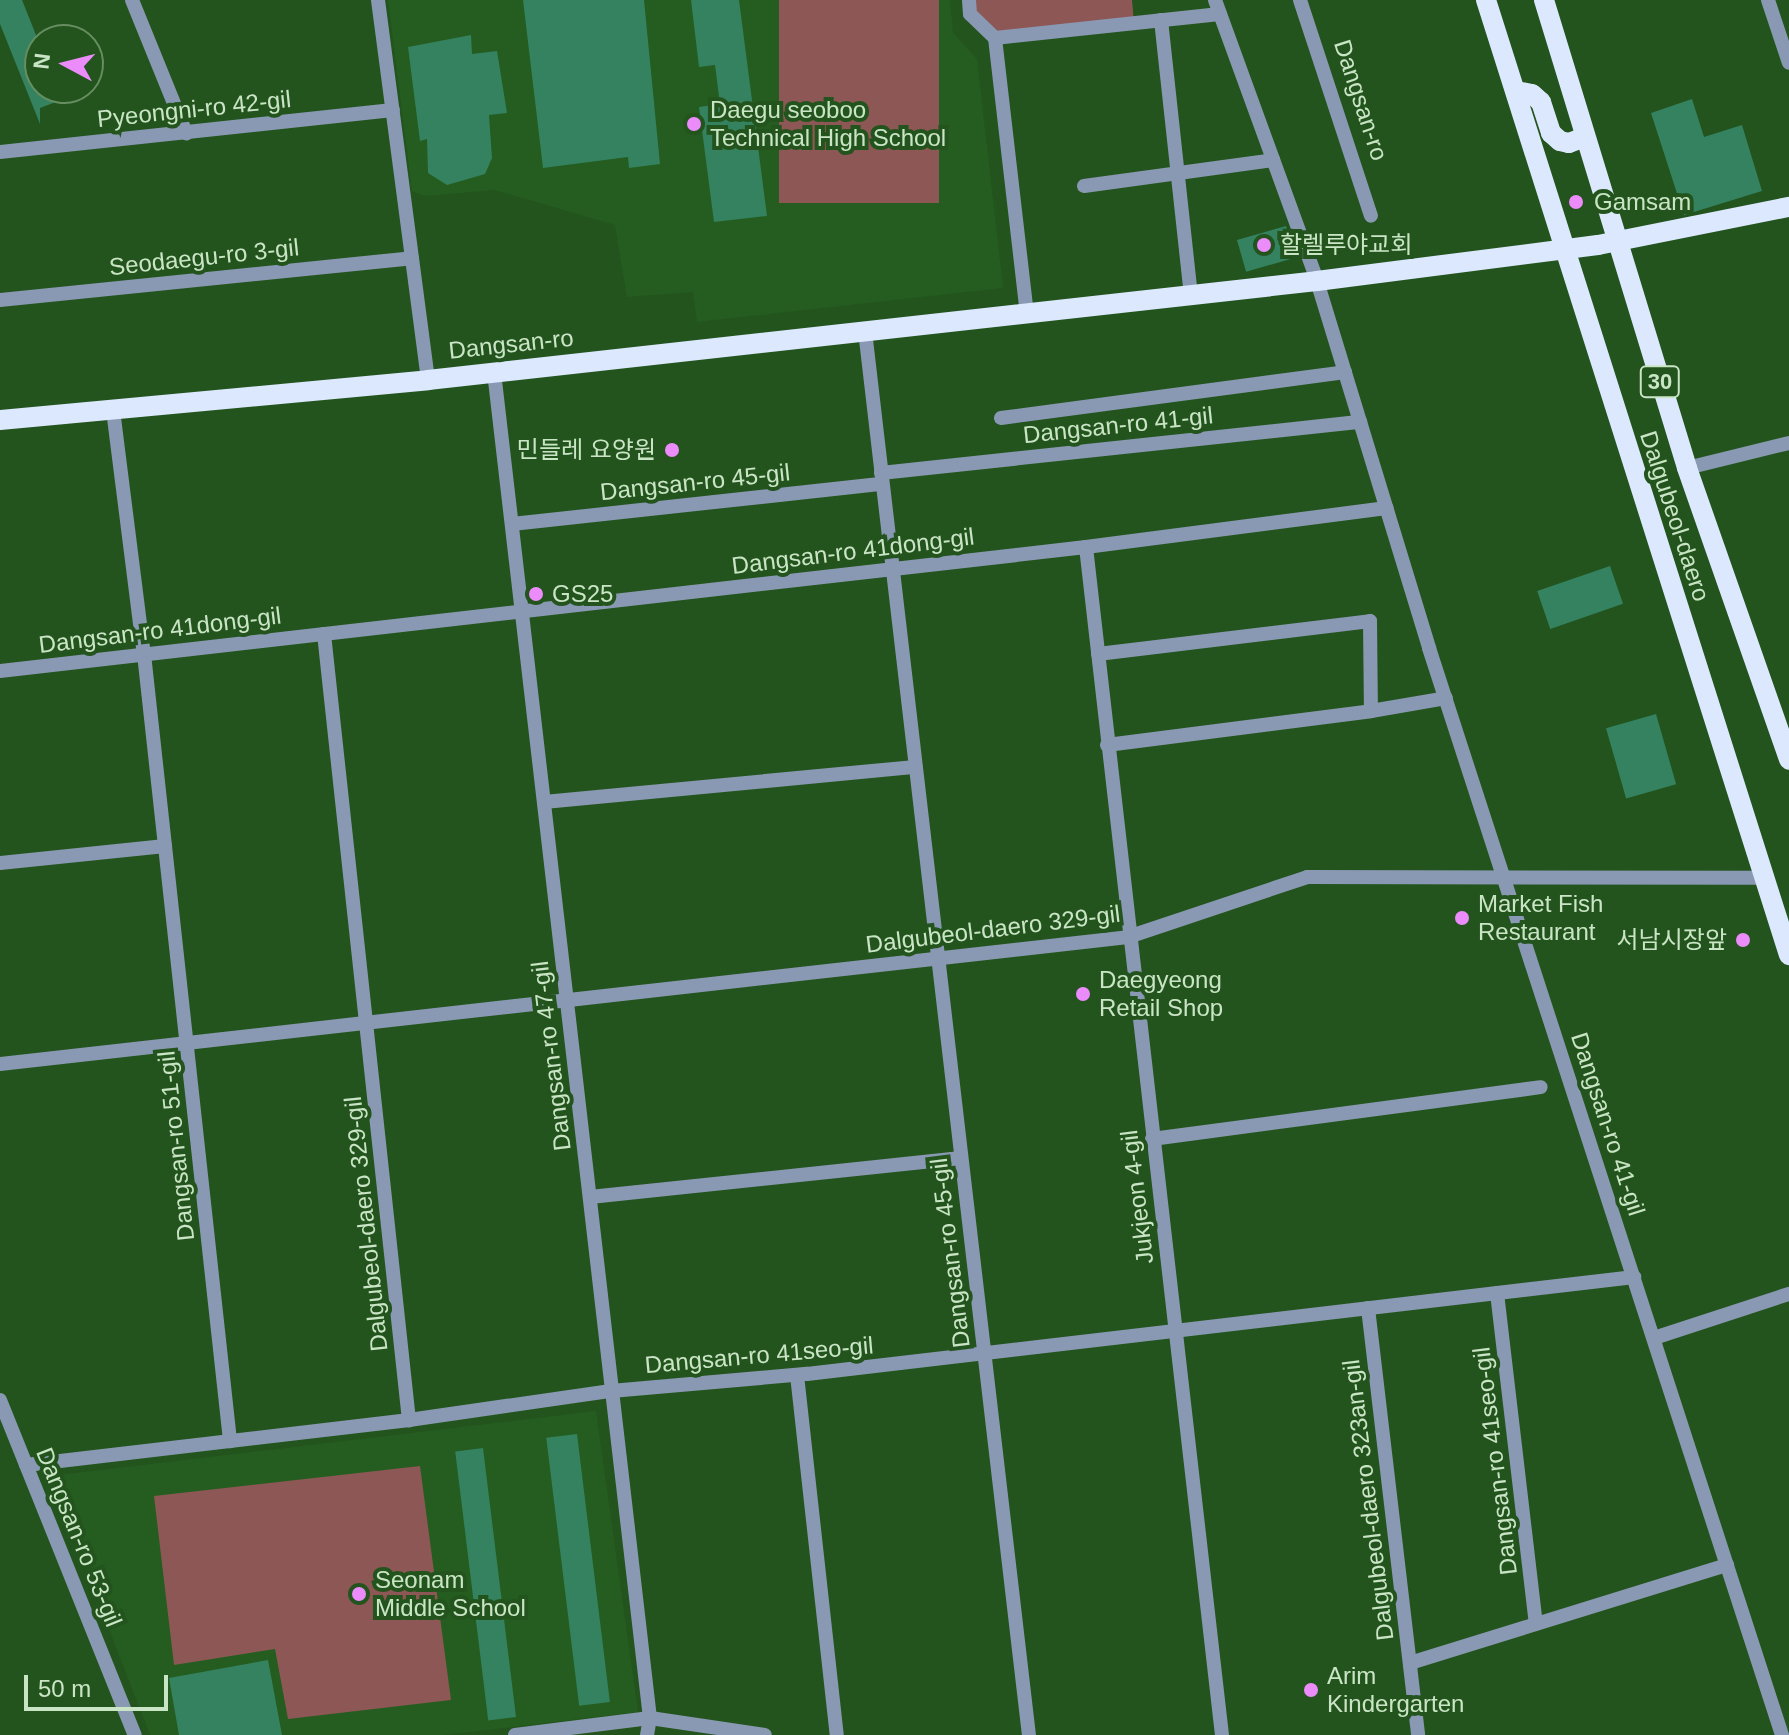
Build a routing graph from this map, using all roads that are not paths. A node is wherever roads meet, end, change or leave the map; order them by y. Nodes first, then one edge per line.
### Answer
1 (132, 0) edge
2 (378, 0) edge
3 (969, 0) edge
4 (1300, 0) edge
5 (1486, 0) edge
6 (1544, 0) edge
7 (1768, 0) edge
8 (1217, 7) edge
9 (1161, 20) junction
10 (995, 38) junction
11 (1789, 63) edge
12 (1516, 91) junction
13 (393, 110) junction
14 (186, 133) junction
15 (1585, 137) junction
16 (0, 152) edge
17 (1273, 160) junction
18 (1178, 173) junction
19 (1084, 186) dead end
20 (1789, 207) edge
21 (1371, 216) dead end
22 (1616, 241) junction
23 (1563, 250) junction
24 (412, 258) junction
25 (1317, 281) junction
26 (1191, 295) junction
27 (0, 300) edge
28 (1027, 314) junction
29 (865, 331) junction
30 (494, 372) junction
31 (1345, 372) junction
32 (428, 380) junction
33 (113, 410) junction
34 (1001, 418) dead end
35 (0, 420) edge
36 (1360, 422) junction
37 (1789, 443) edge
38 (1687, 468) junction
39 (882, 478) junction
40 (1386, 508) junction
41 (512, 524) junction
42 (1086, 547) junction
43 (892, 569) junction
44 (522, 611) junction
45 (324, 634) junction
46 (144, 654) junction
47 (1098, 654) junction
48 (0, 671) edge
49 (1446, 698) junction
50 (1371, 711) junction
51 (1107, 745) junction
52 (1789, 760) edge
53 (915, 767) junction
54 (544, 802) junction
55 (165, 846) junction
56 (0, 863) edge
57 (1504, 876) junction
58 (1763, 878) junction
59 (1128, 937) junction
60 (1789, 955) edge
61 (938, 958) junction
62 (567, 1000) junction
63 (366, 1023) junction
64 (186, 1043) junction
65 (0, 1064) edge
66 (1541, 1087) dead end
67 (1152, 1139) junction
68 (961, 1158) junction
69 (590, 1197) junction
70 (1634, 1277) junction
71 (1497, 1293) junction
72 (1789, 1294) edge
73 (1368, 1308) junction
74 (1174, 1331) junction
75 (1654, 1338) junction
76 (984, 1353) junction
77 (797, 1375) junction
78 (611, 1391) junction
79 (0, 1400) edge
80 (409, 1420) junction
81 (6, 1434) edge
82 (230, 1441) junction
83 (26, 1465) junction
84 (1727, 1565) junction
85 (1536, 1624) junction
86 (1410, 1663) junction
87 (650, 1718) junction
88 (135, 1735) edge
89 (515, 1735) edge
90 (647, 1735) edge
91 (765, 1735) edge
92 (837, 1735) edge
93 (1029, 1735) edge
94 (1222, 1735) edge
95 (1418, 1735) edge
96 (1782, 1735) edge

1 - 14 street
2 - 13 street
3 - 10 street
4 - 21 street, Dangsan-ro
5 - 12 main road, Dalgubeol-daero / 30
6 - 15 main road, Dalgubeol-daero / 30
7 - 11 street
8 - 9 street
8 - 17 street
9 - 10 street
9 - 18 street
10 - 28 street
12 - 15 main road
12 - 23 main road, Dalgubeol-daero / 30
13 - 14 street, Pyeongni-ro 42-gil
13 - 24 street
14 - 16 street, Pyeongni-ro 42-gil
15 - 22 main road, Dalgubeol-daero / 30
17 - 18 street
17 - 25 street
18 - 19 street
18 - 26 street
20 - 22 main road, Dangsan-ro
22 - 23 main road, Dangsan-ro
22 - 38 main road, Dalgubeol-daero / 30
23 - 25 main road, Dangsan-ro
23 - 58 main road, Dalgubeol-daero / 30
24 - 27 street, Seodaegu-ro 3-gil
24 - 32 street
25 - 26 main road, Dangsan-ro
25 - 31 street, Dangsan-ro 41-gil
26 - 28 main road, Dangsan-ro
28 - 29 main road, Dangsan-ro
29 - 30 main road, Dangsan-ro
29 - 39 street, Dangsan-ro 45-gil
30 - 32 main road, Dangsan-ro
30 - 41 street, Dangsan-ro 47-gil
31 - 34 street, Dangsan-ro 41-gil
31 - 36 street, Dangsan-ro 41-gil
32 - 33 main road, Dangsan-ro
33 - 35 main road, Dangsan-ro
33 - 46 street, Dangsan-ro 51-gil
36 - 39 street, Dangsan-ro 41-gil
36 - 40 street, Dangsan-ro 41-gil
37 - 38 street
38 - 52 main road, Dalgubeol-daero / 30
39 - 41 street, Dangsan-ro 45-gil
39 - 43 street, Dangsan-ro 45-gil
40 - 42 street, Dangsan-ro 41dong-gil
40 - 49 street, Dangsan-ro 41-gil
41 - 44 street, Dangsan-ro 47-gil
42 - 43 street, Dangsan-ro 41dong-gil
42 - 47 street, Jukjeon 4-gil
43 - 44 street, Dangsan-ro 41dong-gil
43 - 53 street, Dangsan-ro 45-gil
44 - 45 street, Dangsan-ro 41dong-gil
44 - 54 street, Dangsan-ro 47-gil
45 - 46 street, Dangsan-ro 41dong-gil
45 - 63 street
46 - 48 street, Dangsan-ro 41dong-gil
46 - 55 street, Dangsan-ro 51-gil
47 - 50 street
47 - 51 street, Jukjeon 4-gil
49 - 50 street
49 - 57 street, Dangsan-ro 41-gil
50 - 51 street
51 - 59 street, Jukjeon 4-gil
53 - 54 street
53 - 61 street, Dangsan-ro 45-gil
54 - 62 street, Dangsan-ro 47-gil
55 - 56 street
55 - 64 street, Dangsan-ro 51-gil
57 - 58 street, Dalgubeol-daero 329-gil
57 - 59 street, Dalgubeol-daero 329-gil
57 - 70 street, Dangsan-ro 41-gil
58 - 60 main road, Dalgubeol-daero / 30
59 - 61 street, Dalgubeol-daero 329-gil
59 - 67 street, Jukjeon 4-gil
61 - 62 street, Dalgubeol-daero 329-gil
61 - 68 street, Dangsan-ro 45-gil
62 - 63 street, Dalgubeol-daero 329-gil
62 - 69 street, Dangsan-ro 47-gil
63 - 64 street, Dalgubeol-daero 329-gil
63 - 80 street, Dalgubeol-daero 329-gil
64 - 65 street, Dalgubeol-daero 329-gil
64 - 82 street, Dangsan-ro 51-gil
66 - 67 street
67 - 74 street, Jukjeon 4-gil
68 - 69 street
68 - 76 street, Dangsan-ro 45-gil
69 - 78 street, Dangsan-ro 47-gil
70 - 71 street, Dangsan-ro 41seo-gil
70 - 75 street, Dangsan-ro 41-gil
71 - 73 street, Dangsan-ro 41seo-gil
71 - 85 street, Dangsan-ro 41seo-gil
72 - 75 street
73 - 74 street, Dangsan-ro 41seo-gil
73 - 86 street, Dalgubeol-daero 323an-gil
74 - 76 street, Dangsan-ro 41seo-gil
74 - 94 street, Jukjeon 4-gil
75 - 84 street, Dangsan-ro 41-gil
76 - 77 street, Dangsan-ro 41seo-gil
76 - 93 street, Dangsan-ro 45-gil
77 - 78 street, Dangsan-ro 41seo-gil
77 - 92 street
78 - 80 street, Dangsan-ro 41seo-gil
78 - 87 street, Dangsan-ro 47-gil
79 - 81 street, Dangsan-ro 53-gil
80 - 82 street, Dangsan-ro 41seo-gil
81 - 83 street, Dangsan-ro 53-gil
82 - 83 street, Dangsan-ro 41seo-gil
83 - 88 street, Dangsan-ro 53-gil
84 - 85 street
84 - 96 street, Dangsan-ro 41-gil
85 - 86 street
86 - 95 street, Dalgubeol-daero 323an-gil
87 - 89 street
87 - 90 street, Dangsan-ro 47-gil
87 - 91 street

